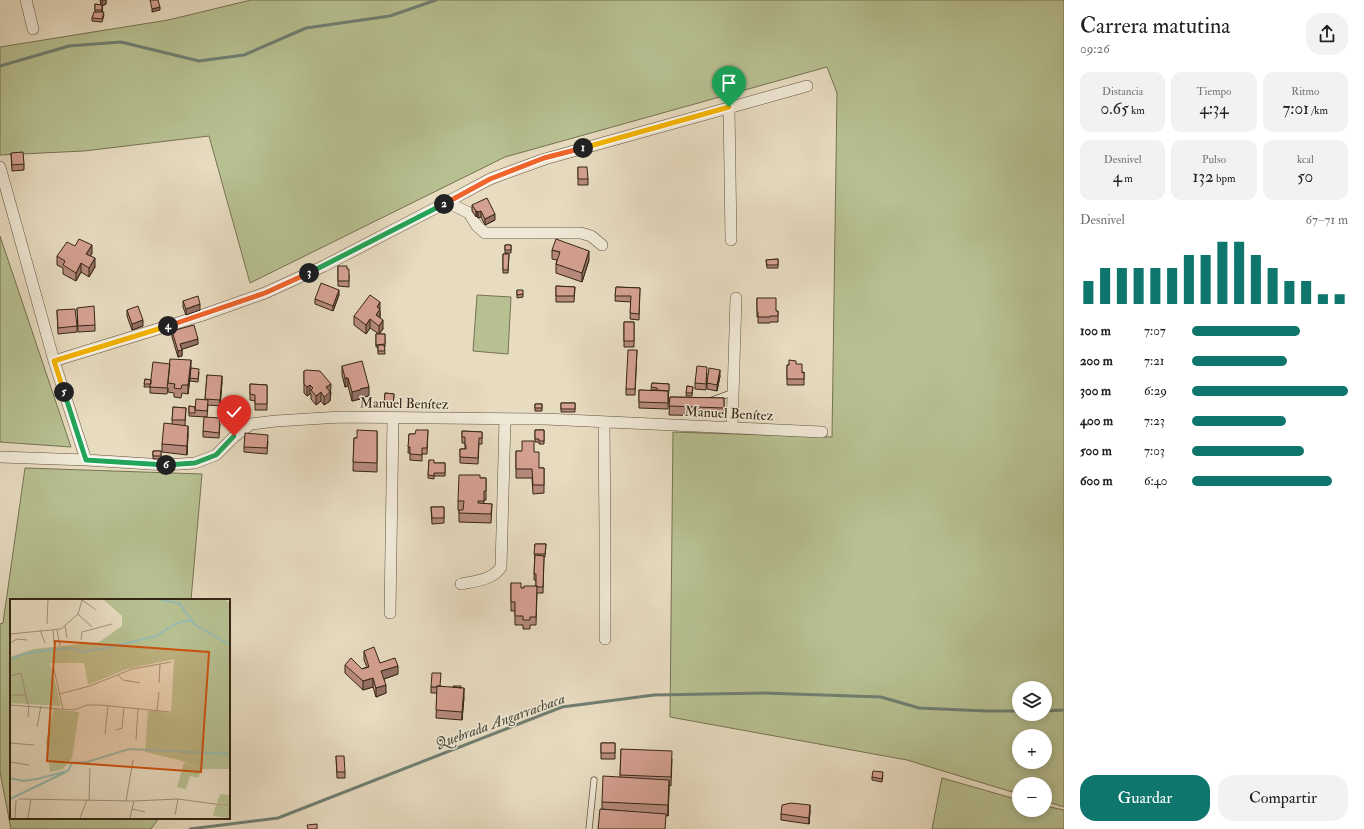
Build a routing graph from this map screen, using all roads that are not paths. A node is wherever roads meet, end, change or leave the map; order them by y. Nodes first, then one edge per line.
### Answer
1 (26, 0) edge
2 (33, 30) dead end
3 (807, 86) dead end
4 (729, 107) junction
5 (0, 167) edge
6 (448, 202) junction
7 (731, 240) dead end
8 (602, 245) dead end
9 (736, 298) dead end
10 (54, 361) junction
11 (734, 392) junction
12 (708, 400) edge
13 (393, 418) junction
14 (505, 419) junction
15 (604, 422) junction
16 (732, 428) junction
17 (822, 432) dead end
18 (0, 457) edge
19 (86, 460) junction
20 (461, 584) dead end
21 (390, 613) dead end
22 (605, 639) dead end
23 (594, 780) dead end
24 (589, 829) edge

1 - 2 street
3 - 4 street
4 - 6 street
4 - 7 street
5 - 10 street
6 - 8 street
6 - 10 street
9 - 11 street
10 - 19 street
11 - 12 lane
11 - 16 street
13 - 14 street, Manuel Benítez
13 - 19 street, Manuel Benítez
13 - 21 street
14 - 15 street, Manuel Benítez
14 - 20 street
15 - 16 street, Manuel Benítez
15 - 22 street
16 - 17 street, Manuel Benítez
18 - 19 street, Manuel Benítez
23 - 24 lane

